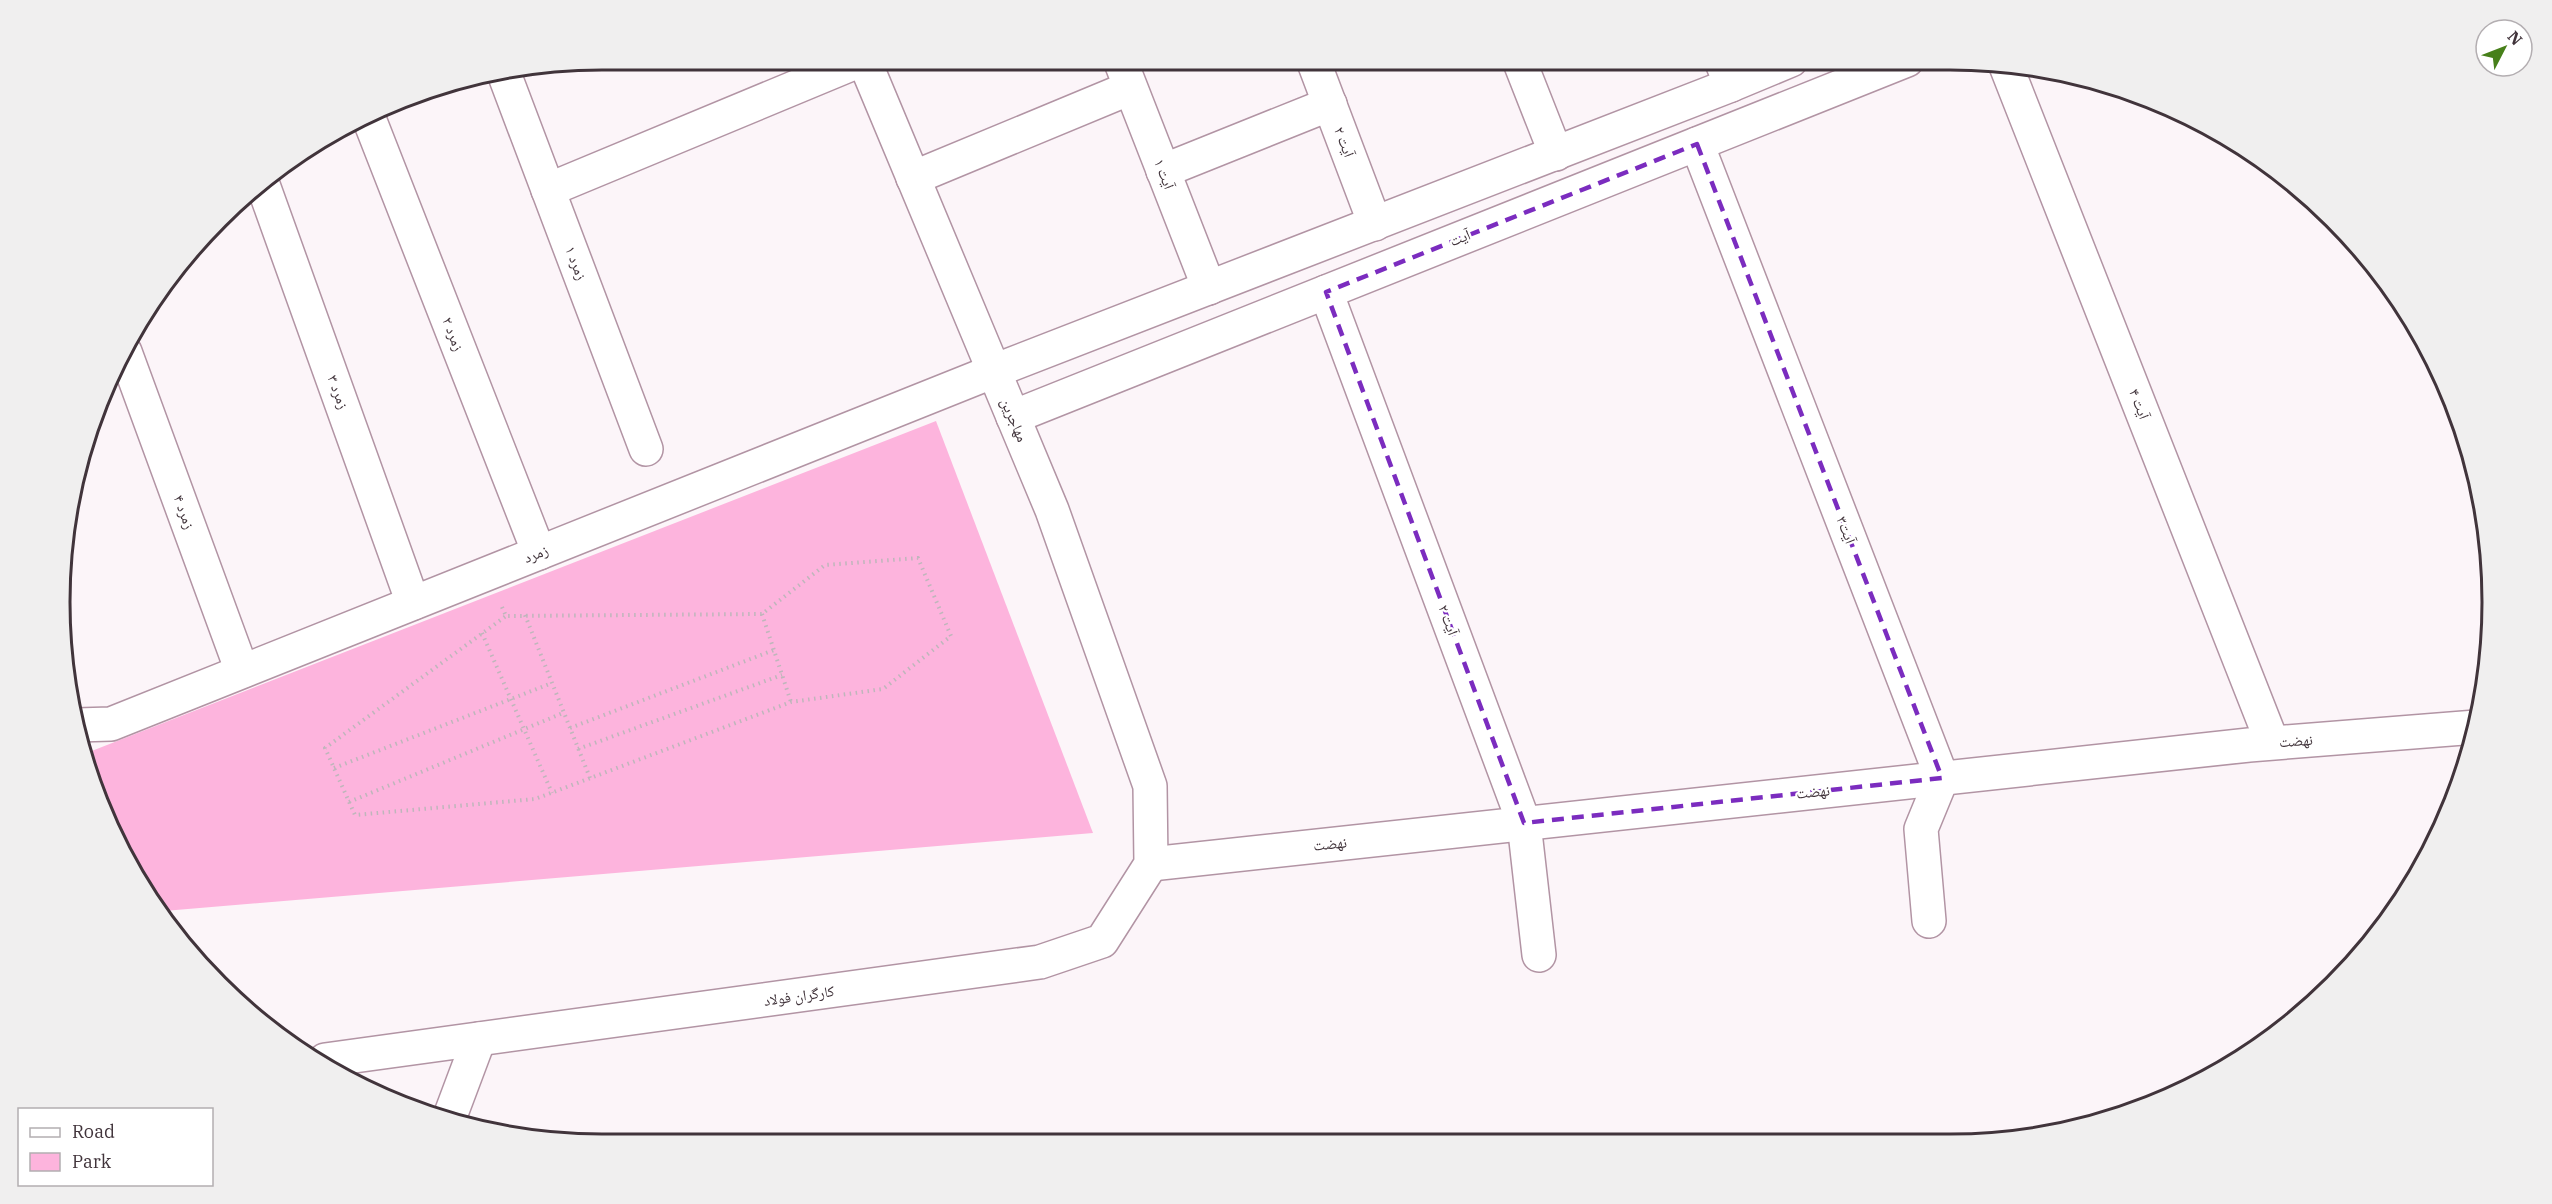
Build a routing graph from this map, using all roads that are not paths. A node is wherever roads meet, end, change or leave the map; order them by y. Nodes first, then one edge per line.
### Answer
1 (838, 70) edge
2 (866, 70) edge
3 (1317, 70) edge
4 (1524, 70) edge
5 (1741, 70) edge
6 (1882, 70) edge
7 (1726, 73) edge
8 (1125, 74) edge
9 (2009, 74) edge
10 (506, 80) edge
11 (1330, 104) junction
12 (371, 123) edge
13 (1696, 144) junction
14 (1556, 154) junction
15 (1163, 171) junction
16 (913, 178) junction
17 (548, 190) junction
18 (265, 191) edge
19 (1376, 224) junction
20 (1209, 288) junction
21 (1326, 292) junction
22 (128, 361) edge
23 (994, 371) junction
24 (1013, 417) junction
25 (646, 449) dead end
26 (539, 553) junction
27 (413, 603) junction
28 (242, 671) junction
29 (85, 725) edge
30 (2466, 728) edge
31 (2272, 742) junction
32 (1942, 778) junction
33 (1524, 823) junction
34 (1151, 864) junction
35 (1929, 921) dead end
36 (1539, 955) dead end
37 (479, 1039) junction
38 (331, 1059) edge
39 (452, 1111) edge

1 - 17 street
2 - 16 street, مهاجرین
3 - 11 street, آیت ۲
4 - 14 street
5 - 7 street
6 - 13 street, آیت
7 - 14 street, زمرد
8 - 15 street, آیت ۱
8 - 16 street
9 - 31 street, آیت ۴
10 - 17 street, زمرد ۱
11 - 15 street
11 - 19 street, آیت ۲
12 - 26 street, زمرد ۲
13 - 21 street, آیت
13 - 32 street, آیت۳
14 - 19 street, زمرد
15 - 20 street, آیت ۱
16 - 23 street, مهاجرین
17 - 25 street, زمرد ۱
18 - 27 street, زمرد ۳
19 - 20 street, زمرد
20 - 23 street, زمرد
21 - 24 street, آیت
21 - 33 street, آیت ۲
22 - 28 street, زمرد ۴
23 - 24 street, مهاجرین
23 - 26 street, زمرد
24 - 34 street, مهاجرین
26 - 27 street, زمرد
27 - 28 street, زمرد
28 - 29 street, زمرد
30 - 31 street, نهضت
31 - 32 street, نهضت
32 - 33 street, نهضت
32 - 35 street
33 - 34 street, نهضت
33 - 36 street, آیت ۲
34 - 37 street, کارگران فولاد
37 - 38 street, کارگران فولاد
37 - 39 street

